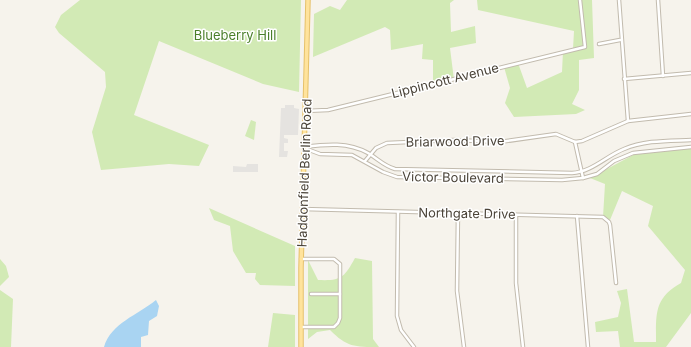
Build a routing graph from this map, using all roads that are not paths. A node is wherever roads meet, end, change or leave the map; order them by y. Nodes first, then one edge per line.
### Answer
1 (308, 0) edge
2 (580, 0) edge
3 (619, 0) edge
4 (658, 0) edge
5 (621, 40) junction
6 (599, 44) dead end
7 (691, 73) edge
8 (663, 76) junction
9 (624, 79) junction
10 (305, 111) junction
11 (691, 114) edge
12 (628, 121) junction
13 (691, 140) edge
14 (575, 142) junction
15 (304, 147) junction
16 (691, 147) edge
17 (370, 154) junction
18 (604, 159) junction
19 (365, 161) junction
20 (607, 166) junction
21 (581, 172) junction
22 (583, 178) junction
23 (302, 209) junction
24 (398, 212) junction
25 (458, 213) junction
26 (516, 215) junction
27 (577, 216) junction
28 (302, 259) junction
29 (616, 283) dead end
30 (311, 294) dead end
31 (340, 294) junction
32 (301, 327) junction
33 (301, 347) edge
34 (414, 347) edge
35 (464, 347) edge
36 (523, 347) edge
37 (588, 347) edge

1 - 10 main road, Haddonfield Berlin Road
2 - 10 street, Lippincott Avenue
3 - 5 street
4 - 8 street
5 - 6 street
5 - 9 street
7 - 8 street
8 - 9 street
9 - 12 street
10 - 15 main road, Haddonfield Berlin Road
11 - 12 street
12 - 14 street
13 - 18 street, Victor Boulevard
14 - 17 street, Briarwood Drive
14 - 21 street
15 - 17 street, Victor Boulevard
15 - 19 street, Victor Boulevard
15 - 23 main road, Haddonfield Berlin Road
16 - 20 street, Victor Boulevard
17 - 19 street, Briarwood Drive
17 - 21 street, Victor Boulevard
18 - 20 street
18 - 21 street, Victor Boulevard
19 - 22 street, Victor Boulevard
20 - 22 street, Victor Boulevard
21 - 22 street
23 - 24 street, Northgate Drive
23 - 28 main road, Haddonfield Berlin Road
24 - 25 street, Northgate Drive
24 - 34 street
25 - 26 street, Northgate Drive
25 - 35 street
26 - 27 street, Northgate Drive
26 - 36 street
27 - 29 street, Northgate Drive
27 - 37 street
28 - 31 street
28 - 32 main road, Haddonfield Berlin Road
30 - 31 street
31 - 32 street
32 - 33 main road, Haddonfield Berlin Road

